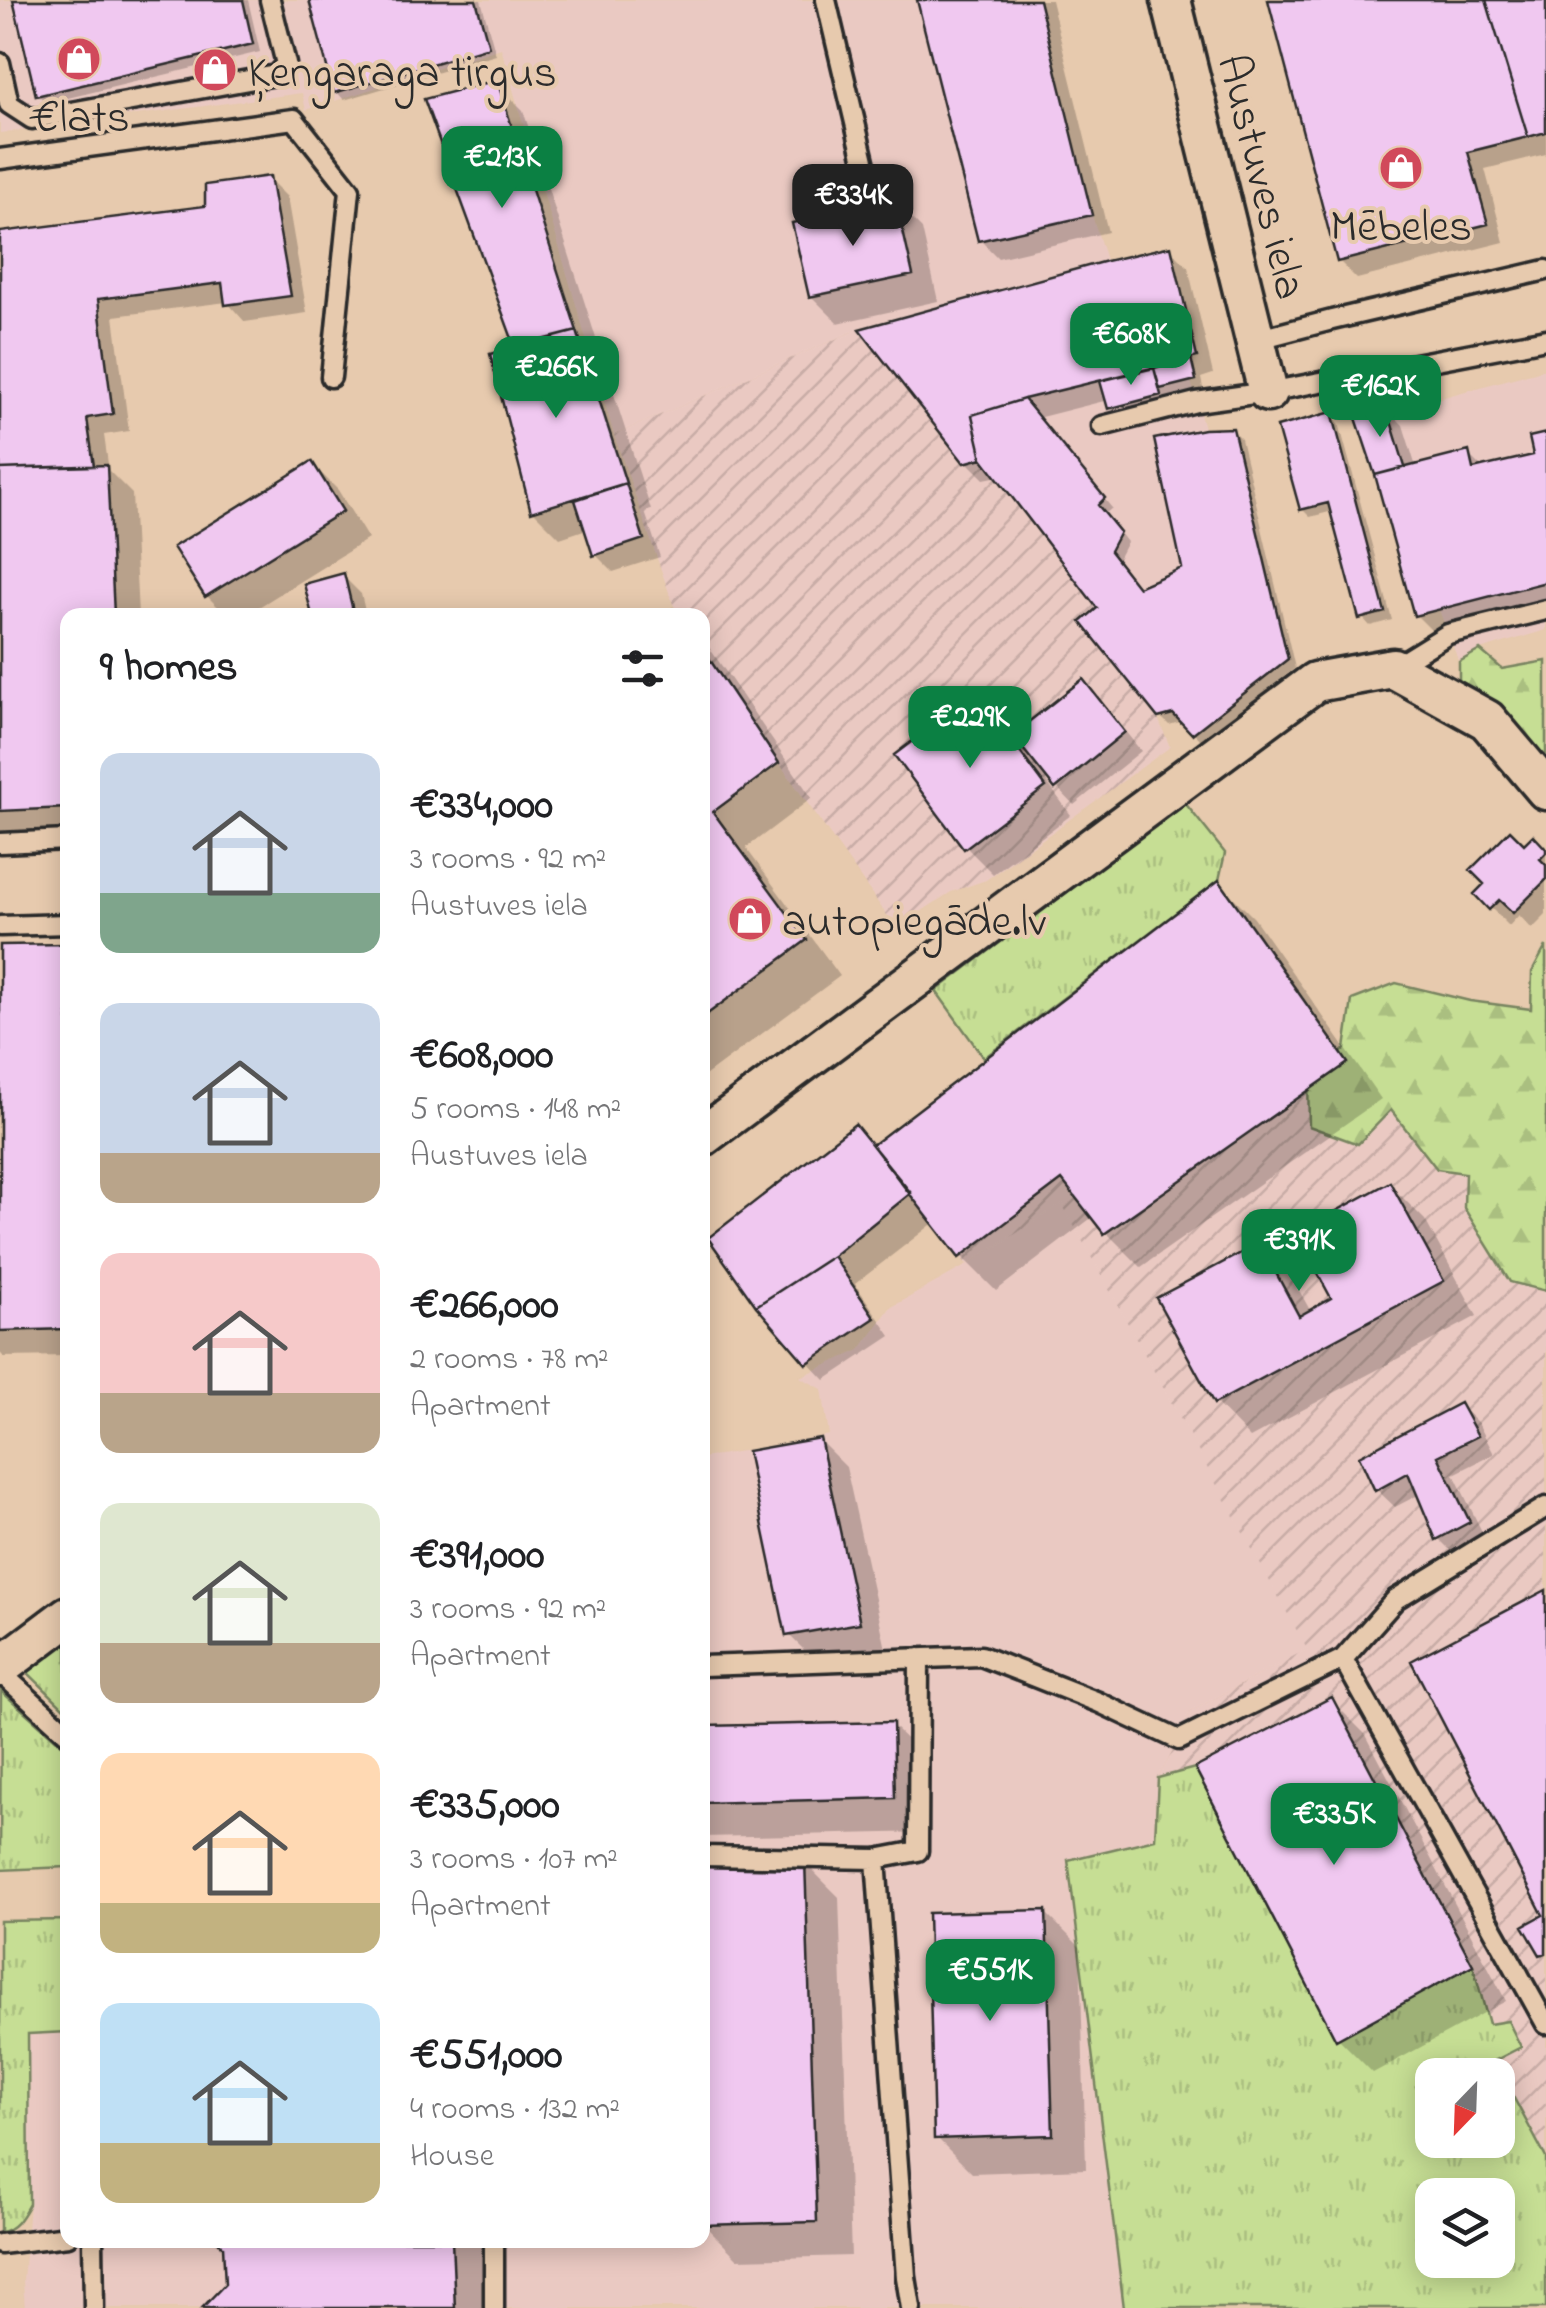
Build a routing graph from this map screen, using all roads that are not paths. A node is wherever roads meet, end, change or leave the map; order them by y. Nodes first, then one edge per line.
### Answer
1 (270, 0) edge
2 (826, 0) edge
3 (1171, 0) edge
4 (0, 63) edge
5 (0, 159) edge
6 (865, 165) dead end
7 (1546, 270) edge
8 (1546, 339) edge
9 (1256, 340) junction
10 (331, 376) dead end
11 (1268, 392) junction
12 (1102, 426) dead end
13 (1546, 610) edge
14 (1393, 668) junction
15 (1546, 790) edge
16 (60, 840) edge
17 (0, 842) edge
18 (60, 924) edge
19 (0, 926) edge
20 (710, 1131) edge
21 (1546, 1507) edge
22 (60, 1622) edge
23 (919, 1658) junction
24 (1342, 1659) junction
25 (710, 1666) edge
26 (0, 1670) edge
27 (60, 1726) edge
28 (710, 1856) edge
29 (876, 1859) junction
30 (1546, 2024) edge
31 (60, 2237) edge
32 (0, 2244) edge
33 (93, 2248) edge
34 (494, 2248) edge
35 (94, 2308) edge
36 (494, 2308) edge
37 (911, 2308) edge

1 - 4 lane
2 - 6 lane
3 - 9 street, Austuves iela
5 - 10 lane
7 - 9 lane
8 - 11 lane
9 - 11 street, Austuves iela
11 - 12 lane
13 - 14 lane
14 - 15 street
14 - 20 street
16 - 17 lane
18 - 19 lane
21 - 24 lane
22 - 26 street
23 - 24 lane
23 - 25 lane
23 - 29 lane
24 - 30 lane
26 - 27 lane
28 - 29 lane
29 - 37 lane
31 - 32 lane
33 - 35 lane
34 - 36 lane

